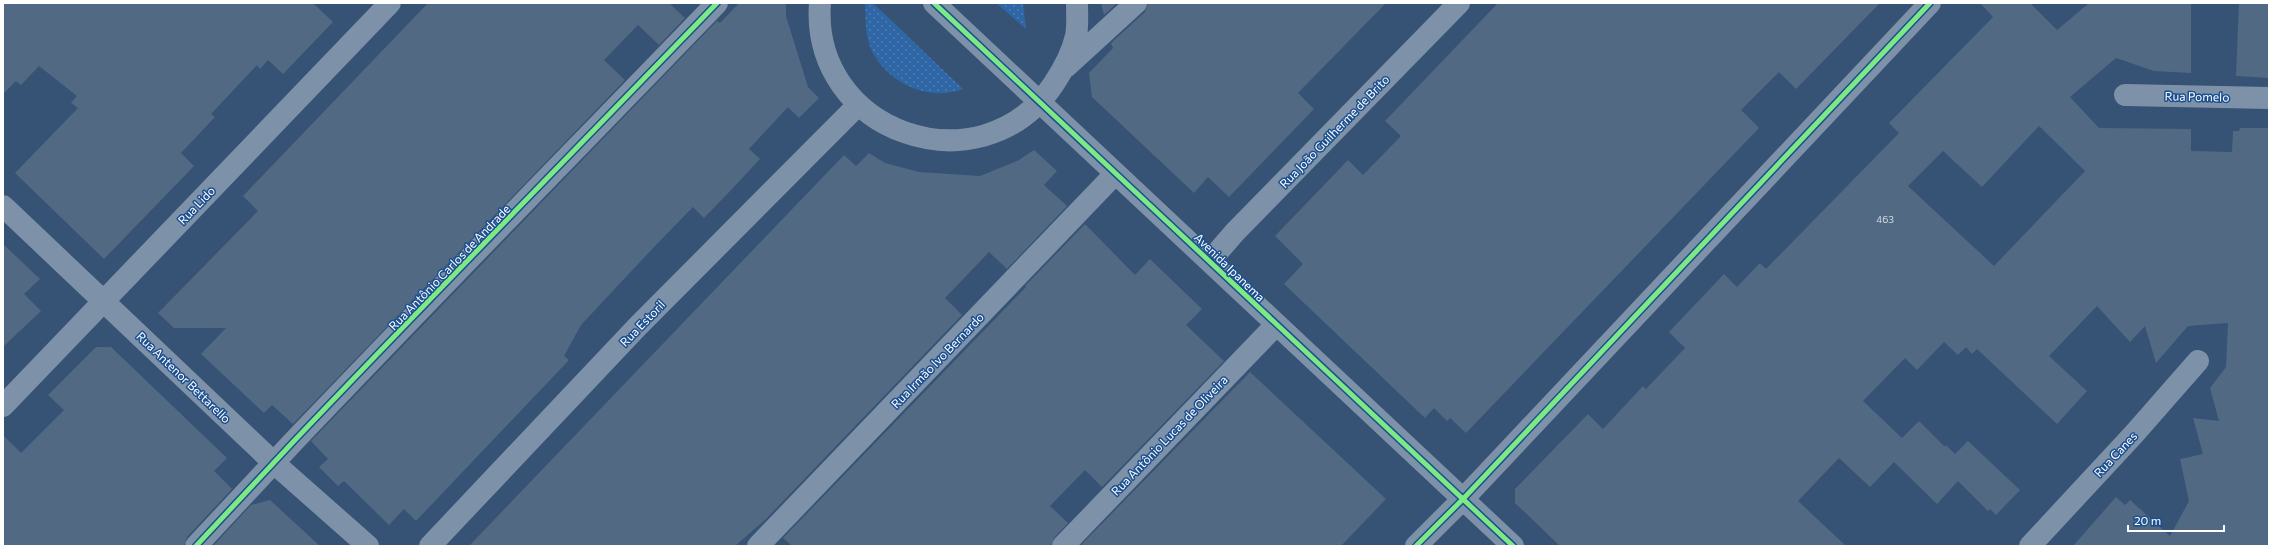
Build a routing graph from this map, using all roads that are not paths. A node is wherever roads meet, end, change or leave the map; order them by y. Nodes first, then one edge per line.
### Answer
1 (390, 3) edge
2 (717, 3) edge
3 (820, 3) edge
4 (934, 3) edge
5 (1078, 3) edge
6 (1136, 3) edge
7 (1459, 3) edge
8 (1930, 3) edge
9 (1065, 68) junction
10 (2125, 95) dead end
11 (2269, 98) edge
12 (1041, 103) junction
13 (858, 105) junction
14 (1115, 174) junction
15 (3, 206) edge
16 (1210, 261) junction
17 (104, 301) junction
18 (1276, 325) junction
19 (2198, 361) dead end
20 (3, 406) edge
21 (274, 463) junction
22 (1464, 498) junction
23 (196, 546) edge
24 (368, 546) edge
25 (430, 546) edge
26 (758, 546) edge
27 (1063, 546) edge
28 (1416, 546) edge
29 (1513, 546) edge
30 (2030, 546) edge

1 - 17 street, Rua Lido
2 - 21 street, Rua Antônio Carlos de Andrade
3 - 13 street
4 - 12 street, Avenida Ipanema
5 - 9 street
6 - 9 street
7 - 16 street, Rua João Guilherme de Brito
8 - 22 street
9 - 12 street
10 - 11 street, Rua Pomelo
12 - 13 street
12 - 14 street, Avenida Ipanema
13 - 25 street, Rua Estoril
14 - 16 street, Avenida Ipanema
14 - 26 street, Rua Irmão Ivo Bernardo
15 - 17 street, Rua Antenor Bettarello
16 - 18 street, Avenida Ipanema
17 - 20 street, Rua Lido
17 - 21 street, Rua Antenor Bettarello
18 - 22 street, Avenida Ipanema
18 - 27 street, Rua Antônio Lucas de Oliveira
19 - 30 street, Rua Canes
21 - 23 street, Rua Antônio Carlos de Andrade
21 - 24 street, Rua Antenor Bettarello
22 - 28 street
22 - 29 street, Avenida Ipanema

